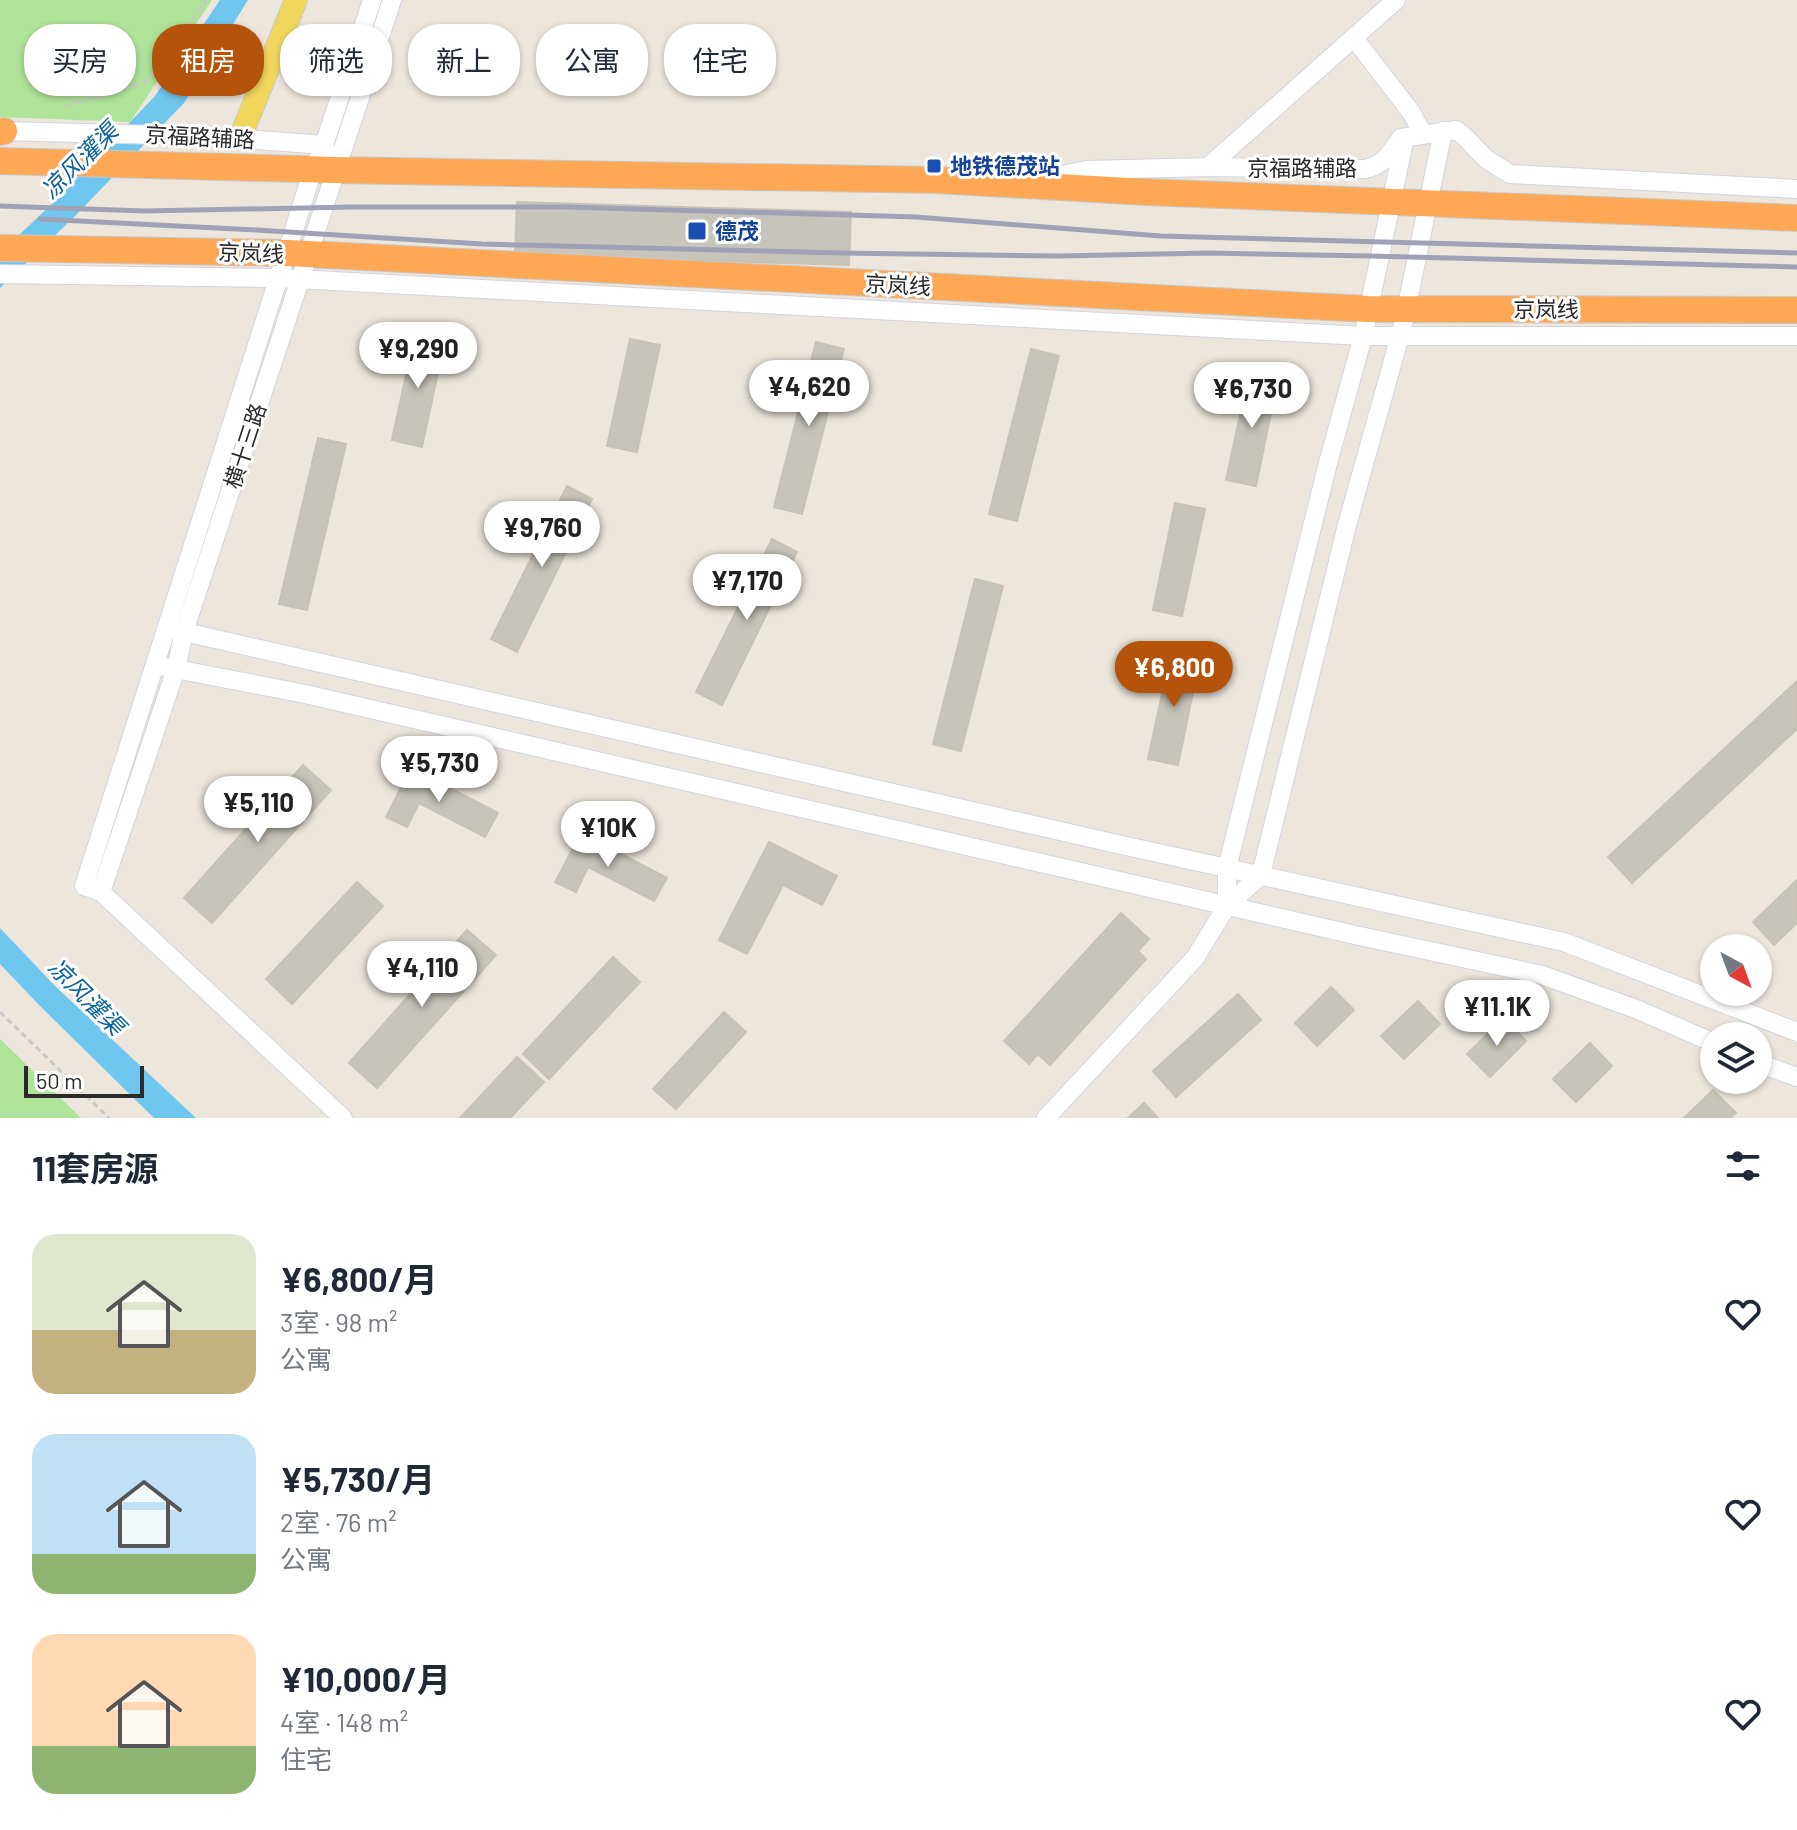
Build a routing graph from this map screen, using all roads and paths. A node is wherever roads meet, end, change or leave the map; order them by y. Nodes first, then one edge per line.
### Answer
1 (206, 0) edge
2 (296, 0) edge
3 (372, 0) edge
4 (392, 0) edge
5 (1396, 0) edge
6 (1354, 38) junction
7 (67, 106) dead end
8 (1443, 131) junction
9 (1, 132) edge
10 (1414, 136) junction
11 (240, 138) junction
12 (324, 145) junction
13 (0, 161) edge
14 (1208, 167) junction
15 (324, 170) junction
16 (1018, 185) junction
17 (1797, 189) edge
18 (1390, 203) junction
19 (1429, 204) junction
20 (1797, 218) edge
21 (0, 248) edge
22 (298, 262) junction
23 (0, 274) edge
24 (278, 278) junction
25 (1368, 309) junction
26 (1407, 309) junction
27 (1797, 310) edge
28 (1363, 336) junction
29 (1797, 336) edge
30 (1400, 337) junction
31 (176, 630) junction
32 (155, 665) junction
33 (176, 669) junction
34 (1227, 868) junction
35 (1261, 875) junction
36 (93, 889) junction
37 (1227, 906) junction
38 (0, 1012) edge
39 (1797, 1032) edge
40 (1700, 1037) edge
41 (1772, 1068) edge
42 (1797, 1077) edge
43 (109, 1118) edge
44 (343, 1118) edge
45 (1046, 1118) edge

1 - 7 path
2 - 11 main road
3 - 12 street
4 - 15 street, 横十三路
5 - 6 street
6 - 10 street
6 - 14 street
8 - 10 street
8 - 17 street
8 - 19 street
9 - 11 street, 京福路辅路
10 - 14 street, 京福路辅路
10 - 18 street
11 - 12 street, 京福路辅路
12 - 15 street
13 - 15 highway
14 - 16 street, 京福路辅路
15 - 16 highway
15 - 22 street, 横十三路
16 - 18 highway
18 - 19 highway
18 - 25 street
19 - 20 highway
19 - 26 street
21 - 22 highway, 京岚线
22 - 24 street, 横十三路
22 - 25 highway, 京岚线
22 - 28 street
22 - 31 street, 横十三路
23 - 24 street
24 - 31 street, 横十三路
25 - 26 highway, 京岚线
25 - 28 street
26 - 27 highway, 京岚线
26 - 30 street
28 - 30 street
28 - 34 street
29 - 30 street
30 - 35 street
31 - 32 street, 横十三路
31 - 33 street, 横十三路
31 - 34 street
32 - 33 street
32 - 36 street, 横十三路
33 - 36 street, 横十三路
33 - 37 street
34 - 35 street
34 - 37 street
35 - 37 street
35 - 39 street
36 - 44 street
37 - 40 street
37 - 45 street
38 - 43 path
41 - 42 street

